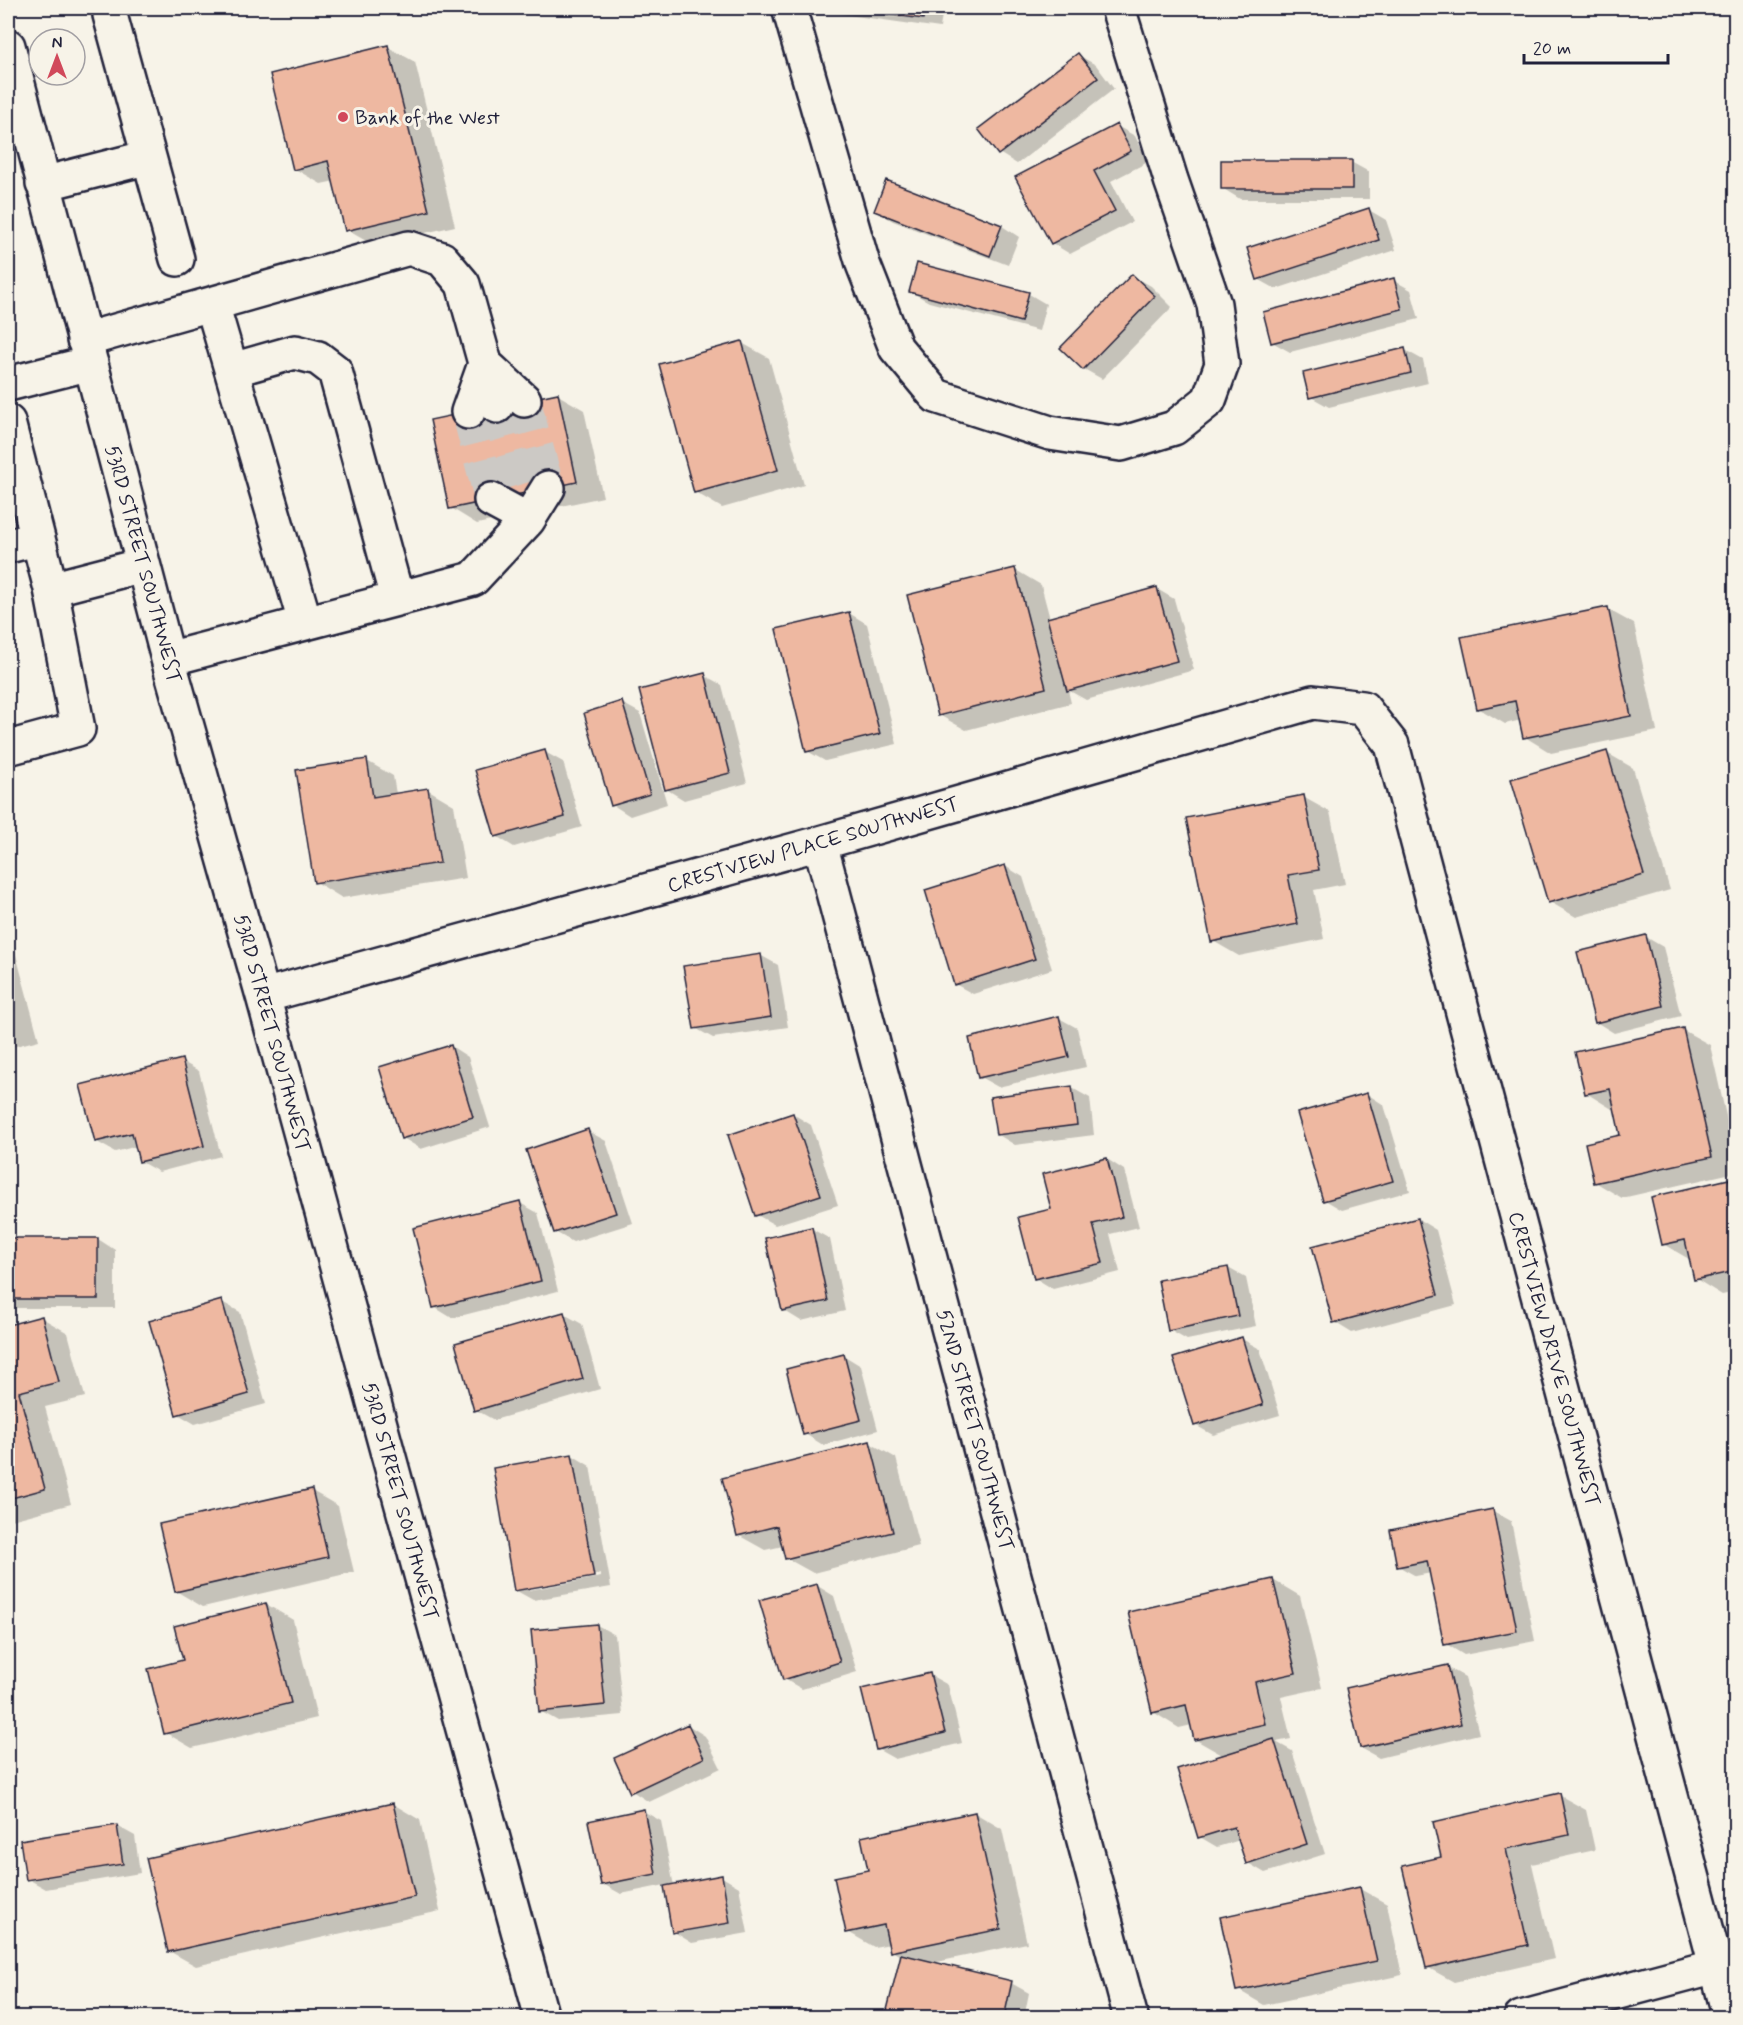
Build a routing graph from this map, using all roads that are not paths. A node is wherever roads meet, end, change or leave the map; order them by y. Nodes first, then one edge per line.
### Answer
1 (789, 8) edge
2 (1118, 8) edge
3 (110, 15) dead end
4 (9, 61) edge
5 (149, 157) junction
6 (43, 184) junction
7 (177, 259) dead end
8 (213, 304) junction
9 (87, 351) junction
10 (232, 370) junction
11 (8, 384) edge
12 (496, 406) tunnel mouth
13 (8, 422) edge
14 (522, 501) dead end
15 (22, 543) edge
16 (143, 565) junction
17 (51, 589) junction
18 (397, 598) junction
19 (305, 622) junction
20 (168, 659) junction
21 (1363, 708) joint
22 (8, 748) edge
23 (820, 843) junction
24 (263, 996) junction
25 (1716, 1966) junction
26 (542, 2018) edge
27 (1131, 2018) edge
28 (1521, 2018) edge
29 (1730, 2018) edge

1 - 2 street
3 - 5 street
4 - 6 street, 53RD STREET SOUTHWEST
5 - 6 street
5 - 7 street
6 - 9 street, 53RD STREET SOUTHWEST
8 - 9 street
8 - 10 street
8 - 12 street
9 - 11 street
9 - 16 street, 53RD STREET SOUTHWEST
10 - 18 street
10 - 19 street
13 - 15 street
14 - 18 street
15 - 17 street
16 - 17 street
16 - 20 street, 53RD STREET SOUTHWEST
17 - 22 street
18 - 19 street
19 - 20 street
20 - 24 street, 53RD STREET SOUTHWEST
21 - 23 street, CRESTVIEW PLACE SOUTHWEST
21 - 25 street, CRESTVIEW DRIVE SOUTHWEST
23 - 24 street, CRESTVIEW PLACE SOUTHWEST
23 - 27 street, 52ND STREET SOUTHWEST
24 - 26 street, 53RD STREET SOUTHWEST
25 - 28 street
25 - 29 street, CRESTVIEW DRIVE SOUTHWEST

